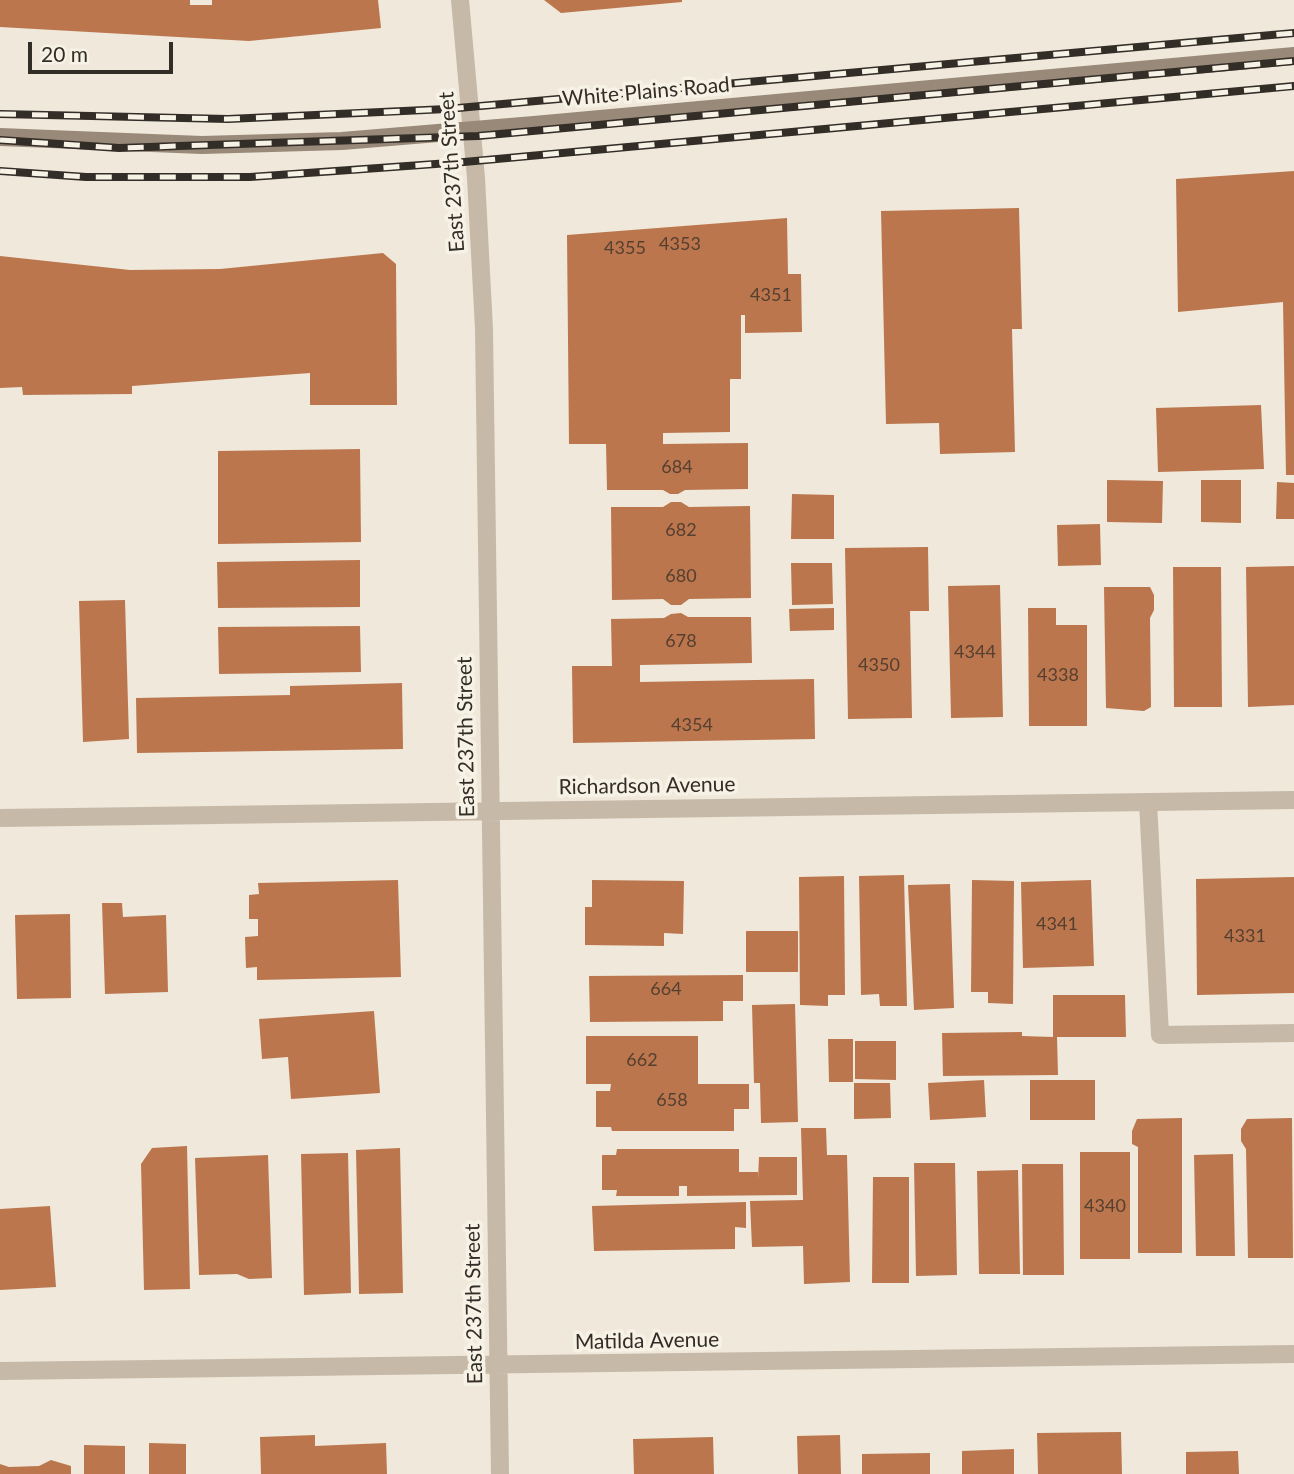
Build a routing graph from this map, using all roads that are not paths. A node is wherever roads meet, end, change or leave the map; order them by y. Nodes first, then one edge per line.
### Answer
1 (460, 0) edge
2 (1294, 56) edge
3 (472, 131) junction
4 (0, 137) edge
5 (1294, 800) edge
6 (1148, 802) junction
7 (490, 811) junction
8 (0, 818) edge
9 (1294, 1033) edge
10 (1294, 1354) edge
11 (498, 1366) junction
12 (0, 1371) edge
13 (500, 1474) edge

1 - 3 street, East 237th Street
2 - 3 main road, White Plains Road
3 - 4 main road, White Plains Road
3 - 7 street, East 237th Street
5 - 6 street, Richardson Avenue
6 - 7 street, Richardson Avenue
6 - 9 street
7 - 8 street, Richardson Avenue
7 - 11 street, East 237th Street
10 - 11 street, Matilda Avenue
11 - 12 street, Matilda Avenue
11 - 13 street, East 237th Street

